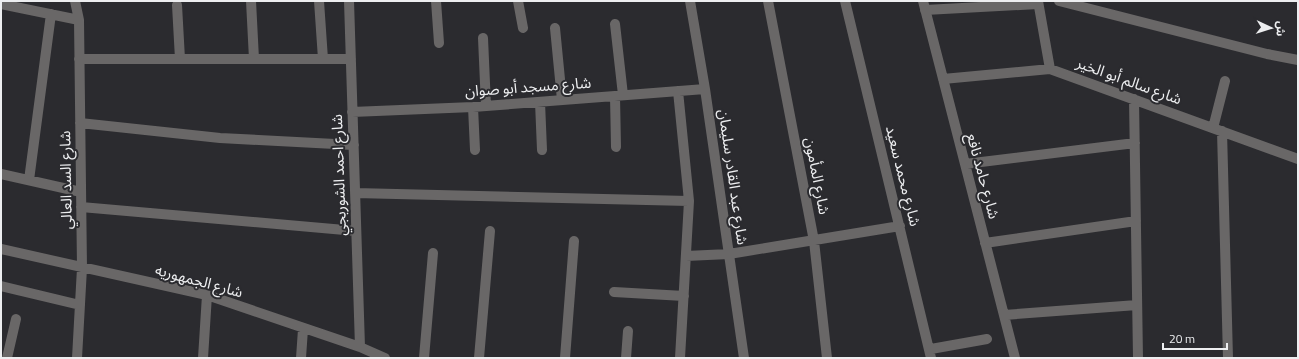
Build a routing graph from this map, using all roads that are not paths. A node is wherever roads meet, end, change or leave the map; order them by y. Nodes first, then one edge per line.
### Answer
1 (75, 1) edge
2 (251, 1) edge
3 (319, 1) edge
4 (349, 1) edge
5 (436, 1) edge
6 (518, 1) edge
7 (690, 1) edge
8 (768, 1) edge
9 (845, 1) edge
10 (1059, 1) edge
11 (1038, 2) edge
12 (1, 4) edge
13 (177, 5) dead end
14 (924, 6) edge
15 (51, 14) junction
16 (79, 20) junction
17 (615, 24) dead end
18 (523, 28) dead end
19 (555, 28) dead end
20 (483, 38) dead end
21 (439, 44) dead end
22 (79, 59) junction
23 (180, 59) junction
24 (254, 59) junction
25 (323, 59) junction
26 (351, 59) junction
27 (1298, 60) edge
28 (1050, 69) junction
29 (943, 79) junction
30 (1225, 81) dead end
31 (705, 89) junction
32 (678, 91) junction
33 (619, 96) junction
34 (1134, 99) junction
35 (562, 100) junction
36 (540, 102) junction
37 (473, 106) junction
38 (486, 106) junction
39 (352, 112) junction
40 (80, 123) junction
41 (1217, 129) junction
42 (1135, 142) junction
43 (354, 144) junction
44 (616, 147) dead end
45 (475, 150) dead end
46 (542, 150) dead end
47 (1298, 159) edge
48 (965, 164) junction
49 (1, 174) edge
50 (29, 180) junction
51 (81, 192) junction
52 (355, 193) junction
53 (689, 201) junction
54 (81, 208) junction
55 (1136, 221) junction
56 (900, 226) junction
57 (356, 231) junction
58 (490, 231) dead end
59 (814, 240) junction
60 (574, 241) dead end
61 (985, 242) junction
62 (1, 249) edge
63 (433, 253) dead end
64 (729, 254) junction
65 (686, 256) junction
66 (82, 268) junction
67 (1, 286) edge
68 (614, 292) dead end
69 (206, 295) junction
70 (684, 296) junction
71 (1137, 305) junction
72 (80, 306) junction
73 (1004, 315) junction
74 (16, 319) dead end
75 (303, 329) junction
76 (628, 331) dead end
77 (987, 339) dead end
78 (360, 347) junction
79 (931, 354) edge
80 (7, 358) edge
81 (76, 358) edge
82 (203, 358) edge
83 (301, 358) edge
84 (384, 358) edge
85 (424, 358) edge
86 (479, 358) edge
87 (565, 358) edge
88 (626, 358) edge
89 (680, 358) edge
90 (744, 358) edge
91 (826, 358) edge
92 (1015, 358) edge
93 (1138, 358) edge
94 (1228, 358) edge

1 - 16 street, شارع السد العالي
2 - 24 street
3 - 25 street
4 - 26 street, شارع احمد الشوربجي
5 - 21 street
6 - 18 street
7 - 31 street, شارع عبد القادر سليمان
8 - 59 street, شارع المأمون
9 - 56 street, شارع محمد سعيد
10 - 27 street
11 - 14 street
11 - 28 street
12 - 15 street
13 - 23 street
14 - 29 street, شارع حامد نافع
15 - 16 street
15 - 50 street
16 - 22 street, شارع السد العالي
17 - 33 street
19 - 35 street
20 - 38 street
22 - 23 street
22 - 40 street, شارع السد العالي
23 - 24 street
24 - 25 street
25 - 26 street
26 - 39 street, شارع احمد الشوربجي
28 - 29 street, شارع سالم أبو الخير
28 - 34 street, شارع سالم أبو الخير
29 - 48 street, شارع حامد نافع
30 - 41 street
31 - 32 street, شارع مسجد أبو صوان
31 - 64 street, شارع عبد القادر سليمان
32 - 33 street, شارع مسجد أبو صوان
32 - 53 street
33 - 35 street, شارع مسجد أبو صوان
33 - 44 street
34 - 41 street, شارع سالم أبو الخير
34 - 42 street
35 - 36 street, شارع مسجد أبو صوان
36 - 38 street, شارع مسجد أبو صوان
36 - 46 street
37 - 38 street, شارع مسجد أبو صوان
37 - 39 street, شارع مسجد أبو صوان
37 - 45 street
39 - 43 street, شارع احمد الشوربجي
40 - 43 street
40 - 51 street, شارع السد العالي
41 - 47 street, شارع سالم أبو الخير
41 - 94 street
42 - 48 street
42 - 55 street
43 - 52 street, شارع احمد الشوربجي
48 - 61 street, شارع حامد نافع
49 - 50 street
50 - 51 street
51 - 54 street, شارع السد العالي
52 - 53 street
52 - 57 street, شارع احمد الشوربجي
53 - 65 street
54 - 57 street
54 - 66 street, شارع السد العالي
55 - 61 street
55 - 71 street
56 - 59 street
56 - 79 street, شارع محمد سعيد
57 - 78 street, شارع احمد الشوربجي
58 - 86 street
59 - 64 street
59 - 91 street, شارع المأمون
60 - 87 street
61 - 73 street, شارع حامد نافع
62 - 66 street, شارع الجمهوريه
63 - 85 street
64 - 65 street
64 - 90 street, شارع عبد القادر سليمان
65 - 70 street
66 - 69 street, شارع الجمهوريه
66 - 72 street, شارع السد العالي
67 - 72 street
68 - 70 street
69 - 75 street, شارع الجمهوريه
69 - 82 street
70 - 89 street
71 - 73 street
71 - 93 street
72 - 81 street, شارع السد العالي
73 - 92 street, شارع حامد نافع
74 - 80 street
75 - 78 street, شارع الجمهوريه
75 - 83 street
76 - 88 street
77 - 79 street
78 - 84 street, شارع الجمهوريه

